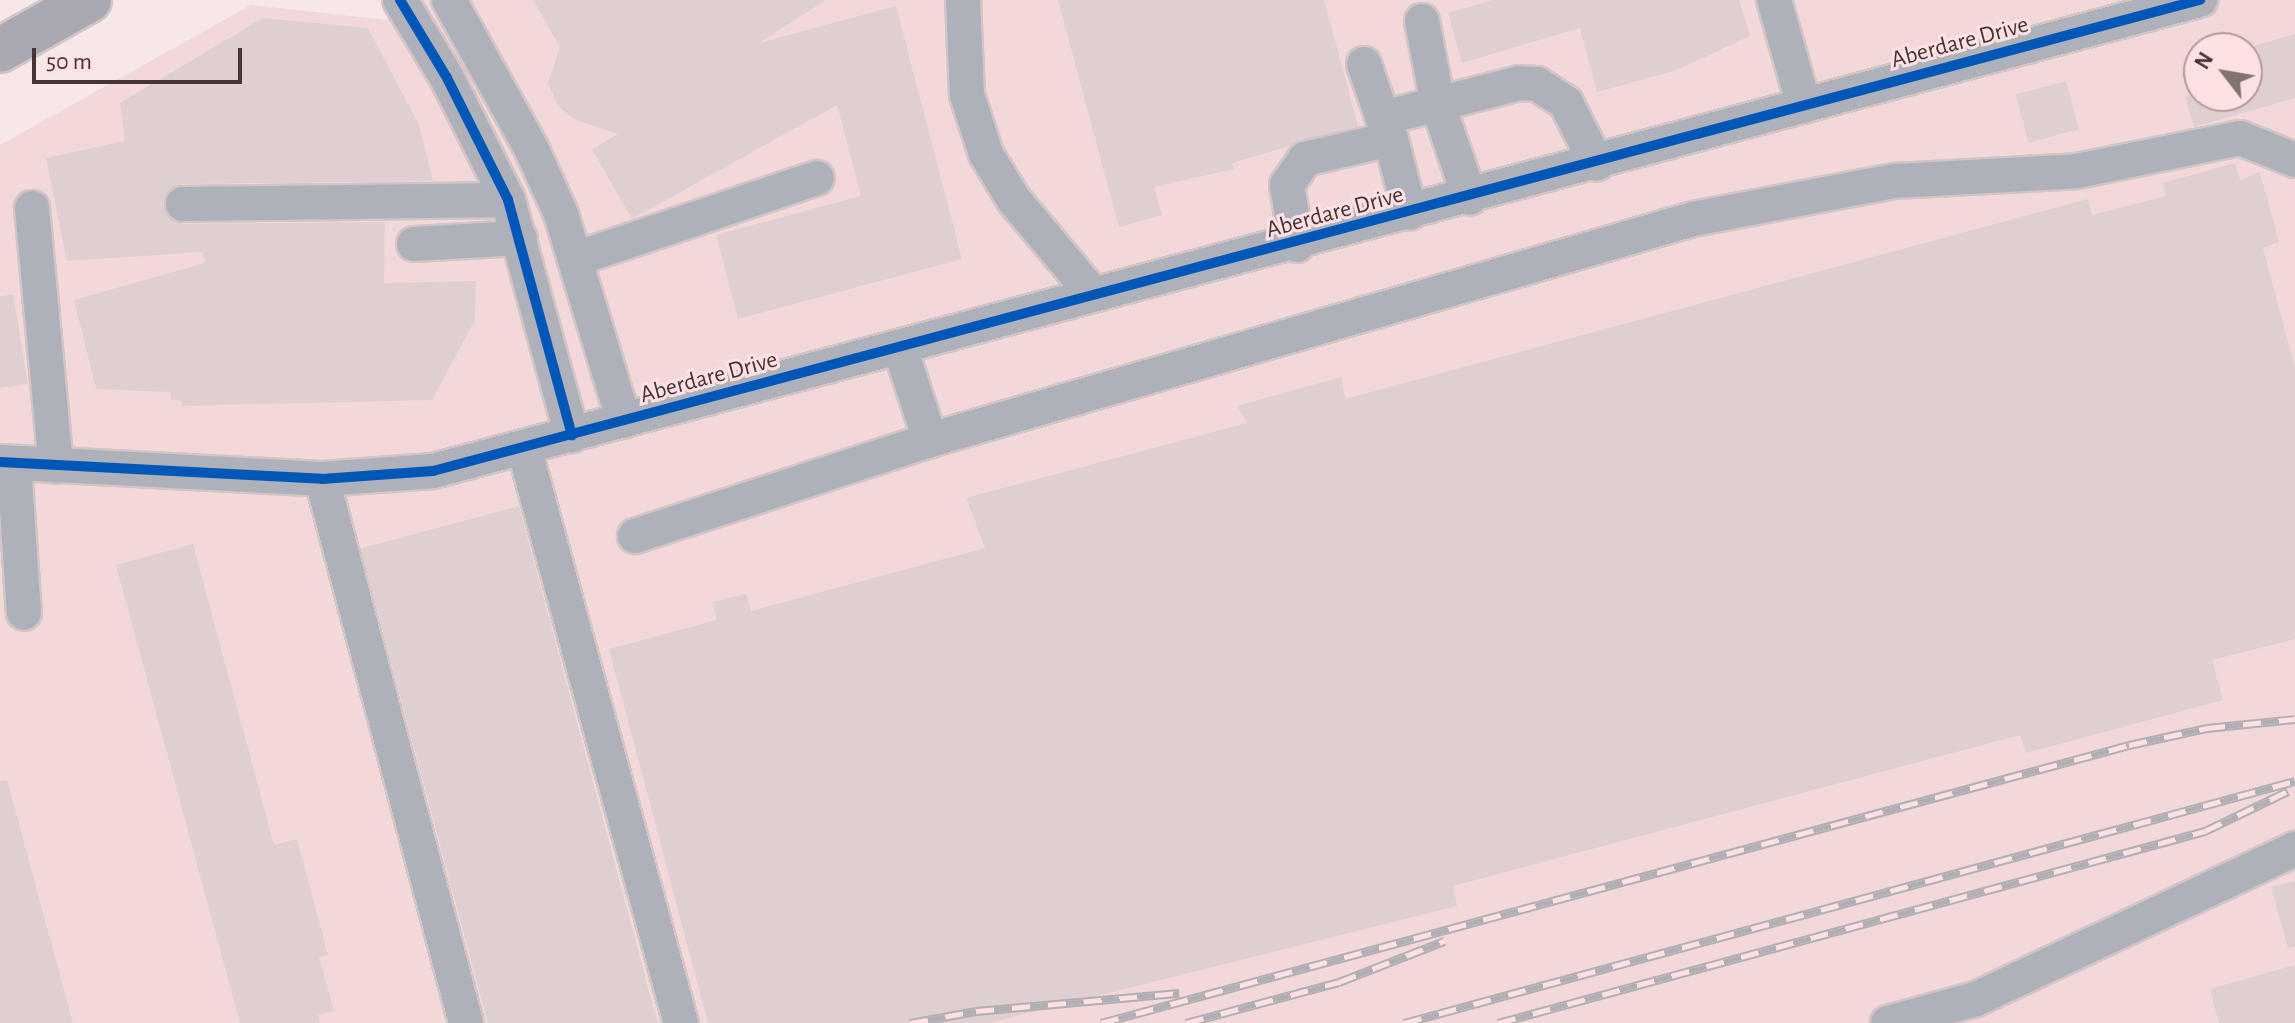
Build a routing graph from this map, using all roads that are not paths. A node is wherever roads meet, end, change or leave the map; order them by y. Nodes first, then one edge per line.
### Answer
1 (89, 0) edge
2 (400, 0) edge
3 (449, 0) edge
4 (963, 0) edge
5 (1774, 0) edge
6 (2200, 0) edge
7 (1422, 21) dead end
8 (0, 50) edge
9 (1364, 64) dead end
10 (1438, 105) junction
11 (1804, 106) junction
12 (1387, 128) junction
13 (2295, 160) edge
14 (1597, 164) junction
15 (817, 178) dead end
16 (1470, 198) junction
17 (508, 200) junction
18 (183, 204) dead end
19 (32, 208) dead end
20 (1410, 213) junction
21 (520, 238) junction
22 (414, 244) dead end
23 (1297, 245) junction
24 (575, 259) junction
25 (1092, 293) junction
26 (900, 348) junction
27 (624, 421) junction
28 (572, 435) junction
29 (930, 440) junction
30 (524, 448) junction
31 (7, 463) edge
32 (56, 466) junction
33 (322, 479) junction
34 (635, 536) dead end
35 (10, 546) edge
36 (24, 613) dead end
37 (2295, 849) edge
38 (1980, 1011) edge
39 (466, 1023) edge
40 (681, 1023) edge
41 (1888, 1023) edge

1 - 8 main road
2 - 17 street
3 - 24 street, Aberdare Drive
4 - 25 street
5 - 11 street
6 - 11 street, Aberdare Drive
7 - 10 street
9 - 12 street
10 - 12 street
10 - 14 street
10 - 16 street
11 - 14 street, Aberdare Drive
12 - 20 street
12 - 23 street
13 - 29 street
14 - 16 street, Aberdare Drive
15 - 24 street
16 - 20 street, Aberdare Drive
17 - 18 street
17 - 21 street
19 - 32 street
20 - 23 street, Aberdare Drive
21 - 22 street
21 - 28 street
23 - 25 street, Aberdare Drive
24 - 27 street, Aberdare Drive
25 - 26 street, Aberdare Drive
26 - 27 street, Aberdare Drive
26 - 29 street
27 - 28 street, Aberdare Drive
28 - 30 street, Aberdare Drive
29 - 34 street
30 - 33 street, Aberdare Drive
30 - 40 street
31 - 32 street, Aberdare Drive
31 - 35 street
32 - 33 street, Aberdare Drive
33 - 39 street
35 - 36 street
37 - 38 street
38 - 41 street

